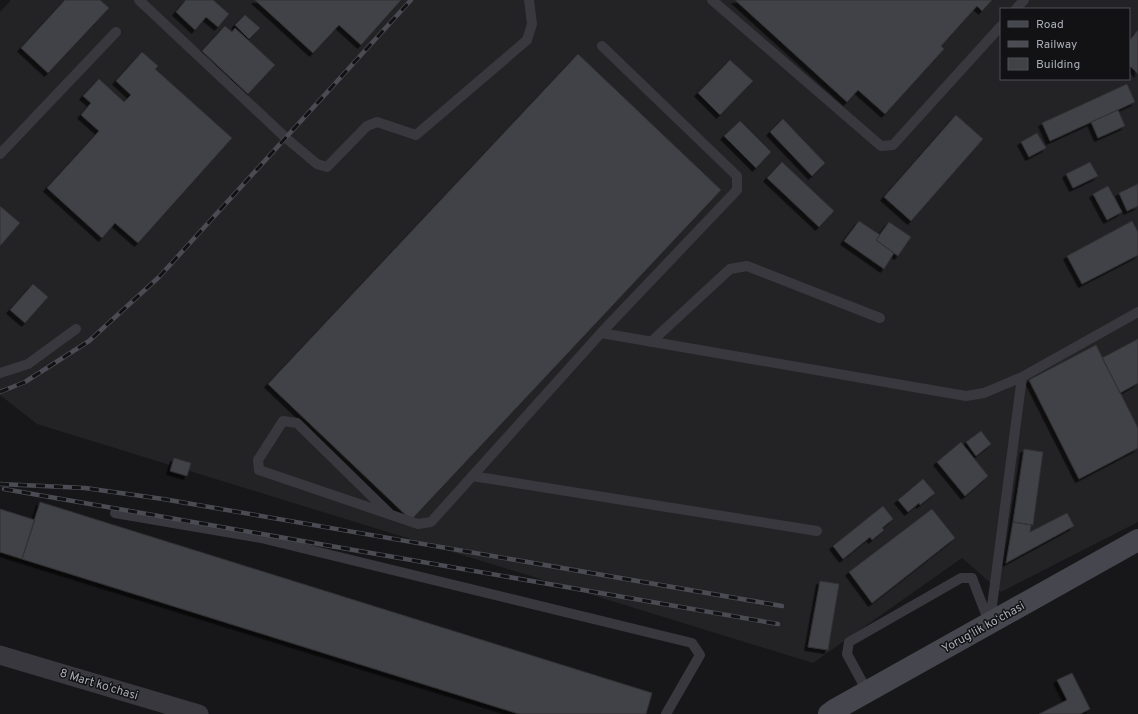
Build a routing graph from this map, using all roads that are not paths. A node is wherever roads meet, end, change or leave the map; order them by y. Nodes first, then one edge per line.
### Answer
1 (139, 0) edge
2 (528, 0) edge
3 (712, 0) edge
4 (1024, 0) edge
5 (1017, 8) edge
6 (1000, 27) edge
7 (116, 32) dead end
8 (602, 46) dead end
9 (0, 154) edge
10 (1138, 312) edge
11 (880, 318) dead end
12 (76, 329) dead end
13 (601, 333) junction
14 (651, 342) junction
15 (0, 373) edge
16 (1022, 377) junction
17 (472, 476) junction
18 (115, 513) dead end
19 (391, 515) junction
20 (817, 531) dead end
21 (1138, 540) edge
22 (990, 624) junction
23 (0, 655) edge
24 (867, 691) junction
25 (199, 714) edge
26 (666, 714) edge
27 (829, 714) edge

1 - 2 lane
3 - 6 lane
4 - 5 lane
7 - 9 lane
8 - 13 lane
10 - 16 lane
11 - 14 lane
12 - 15 lane
13 - 14 lane
13 - 17 lane
14 - 16 lane
16 - 22 lane
17 - 19 lane
17 - 20 lane
18 - 26 lane
19 - 19 lane
21 - 22 main road, Yorug'lik koʻchasi
22 - 24 main road, Yorug'lik koʻchasi
22 - 24 lane
23 - 25 street, 8 Mart koʻchasi
24 - 27 main road, Yorug'lik koʻchasi

